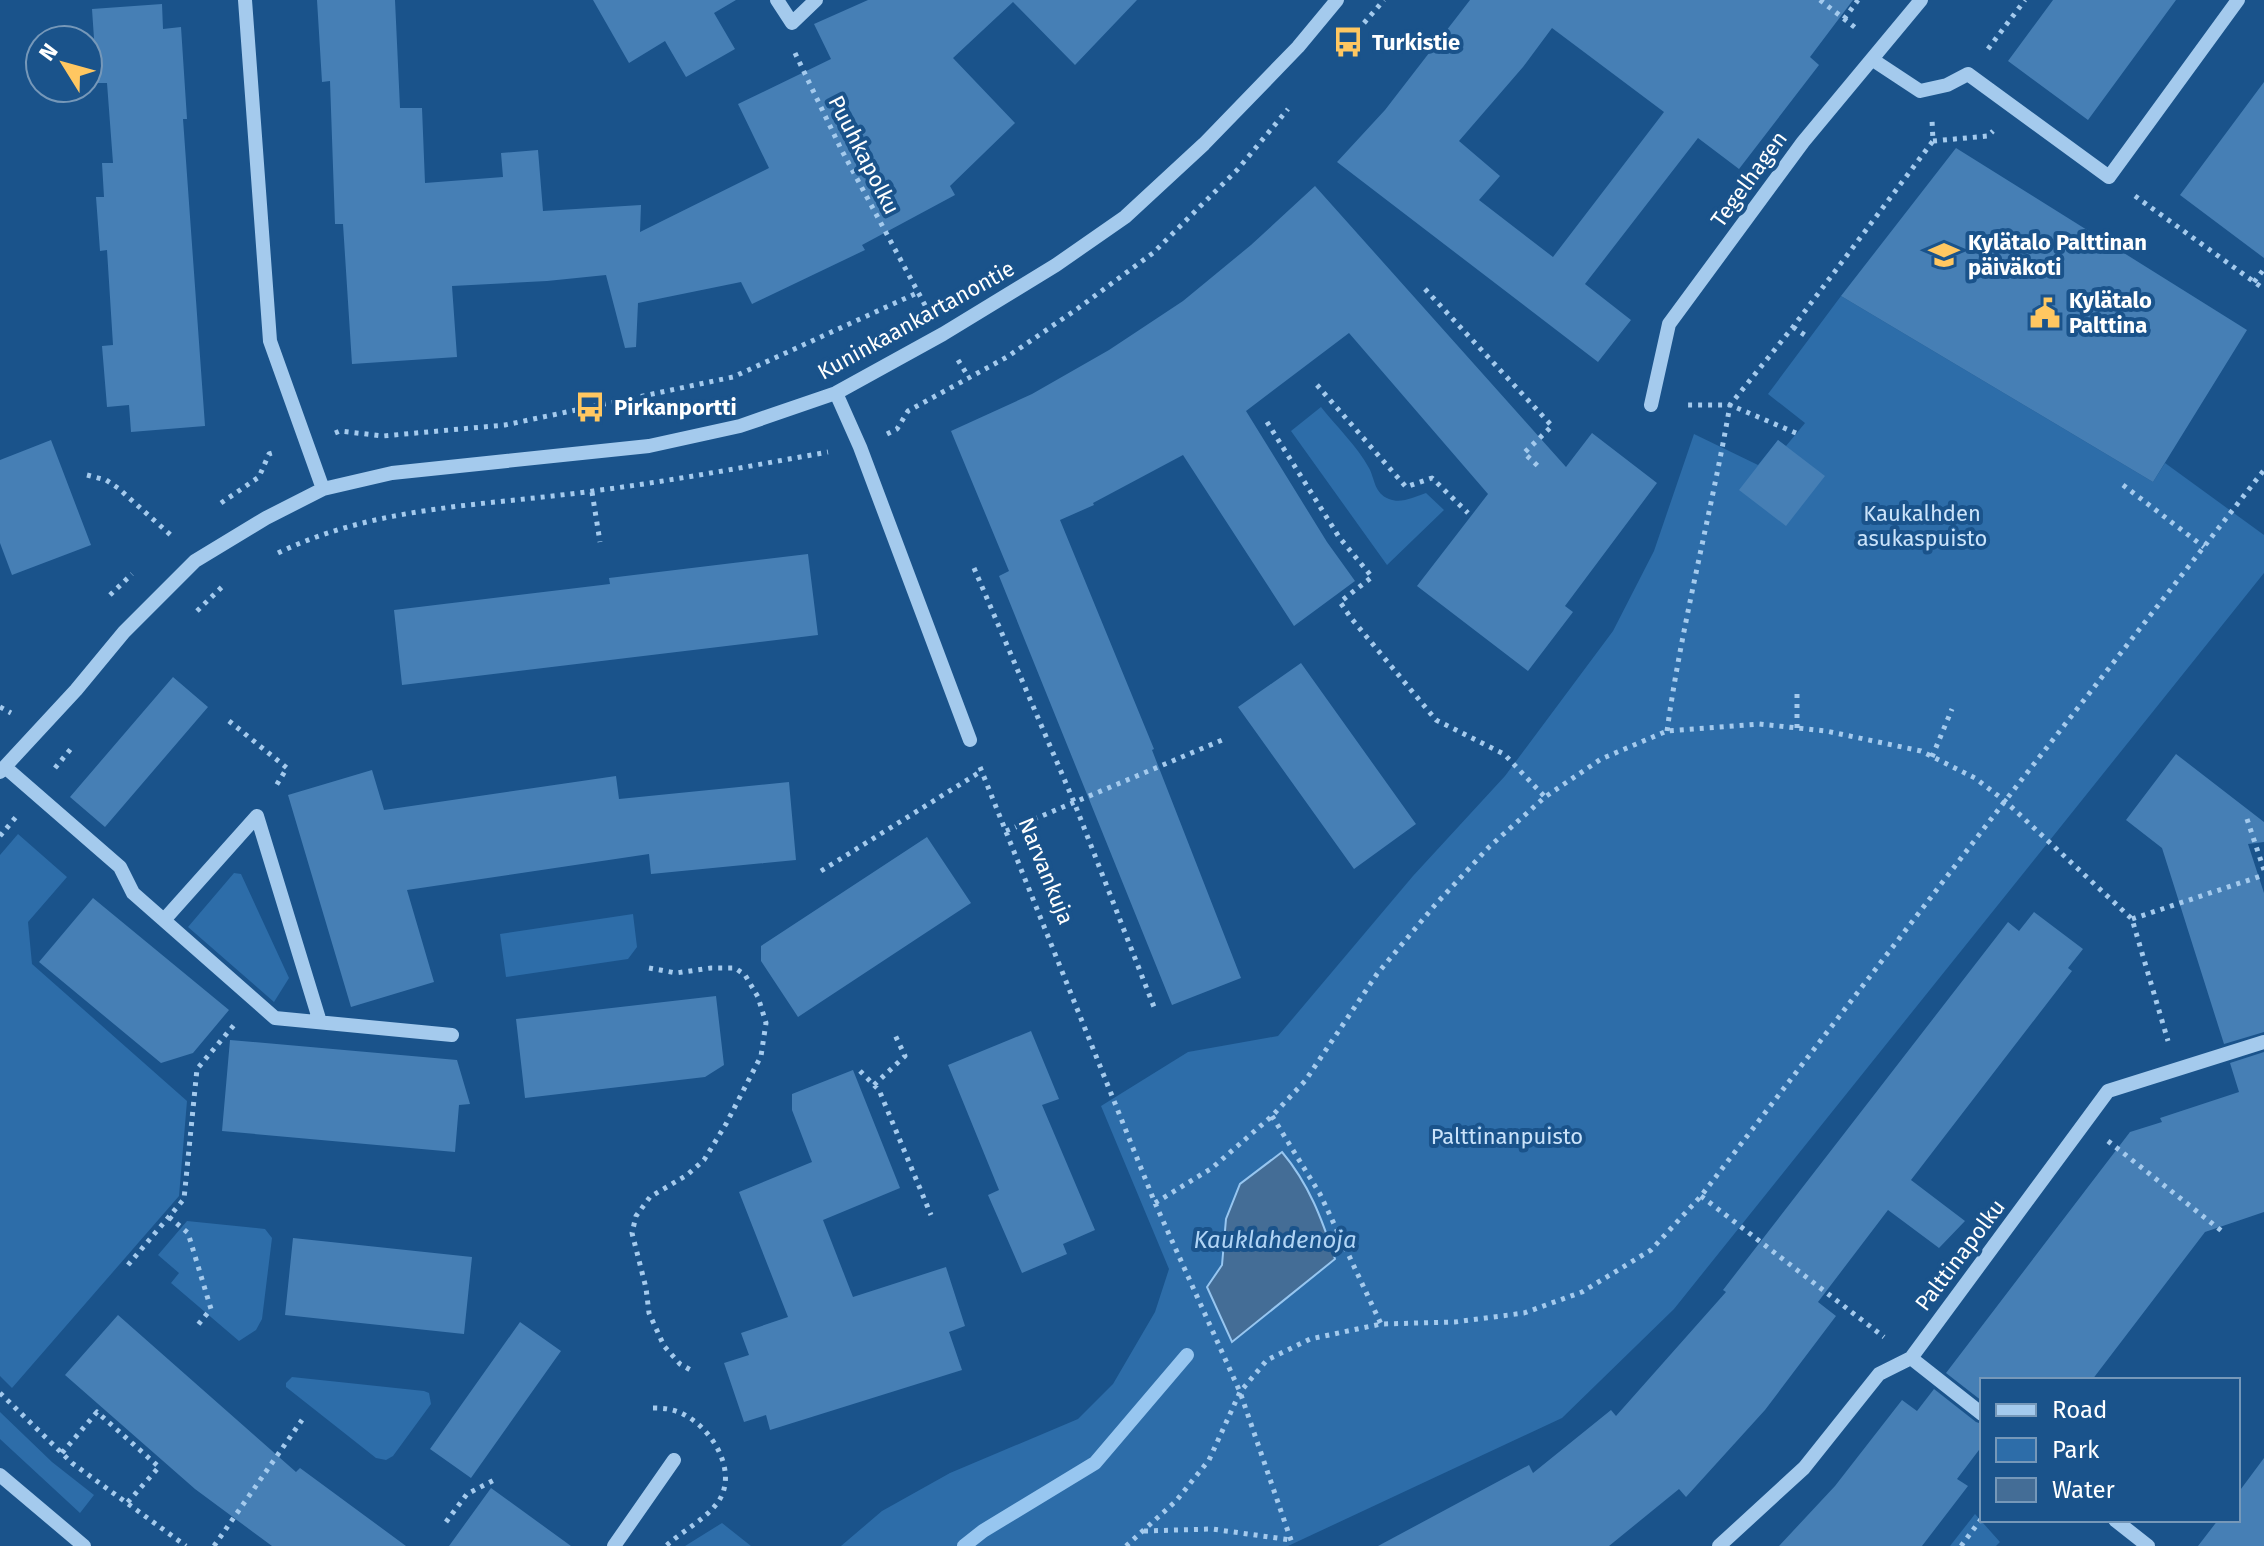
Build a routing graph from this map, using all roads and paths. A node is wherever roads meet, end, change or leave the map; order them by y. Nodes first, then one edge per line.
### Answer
1 (245, 0) edge
2 (777, 0) edge
3 (816, 0) edge
4 (1337, 0) edge
5 (1820, 0) edge
6 (1858, 0) edge
7 (1921, 0) edge
8 (2025, 0) edge
9 (2238, 0) edge
10 (1844, 19) junction
11 (1869, 39) dead end
12 (791, 45) dead end
13 (1873, 60) junction
14 (1968, 74) junction
15 (1947, 85) junction
16 (2014, 109) junction
17 (1933, 141) junction
18 (2109, 177) junction
19 (2264, 269) edge
20 (2254, 282) junction
21 (1425, 289) dead end
22 (2264, 289) edge
23 (1793, 327) junction
24 (1809, 338) dead end
25 (1317, 385) dead end
26 (836, 393) junction
27 (1651, 405) joint
28 (1730, 405) junction
29 (1267, 422) dead end
30 (1796, 433) dead end
31 (306, 444) junction
32 (860, 447) junction
33 (1540, 468) dead end
34 (2264, 470) edge
35 (87, 475) dead end
36 (2123, 485) dead end
37 (323, 489) junction
38 (592, 492) junction
39 (1468, 513) dead end
40 (175, 539) dead end
41 (600, 542) dead end
42 (2204, 547) junction
43 (266, 560) dead end
44 (974, 568) dead end
45 (226, 583) dead end
46 (195, 612) dead end
47 (1797, 689) dead end
48 (0, 707) edge
49 (1952, 709) dead end
50 (11, 713) dead end
51 (229, 721) dead end
52 (1797, 728) junction
53 (1667, 731) junction
54 (81, 736) dead end
55 (1227, 738) dead end
56 (970, 740) joint
57 (1932, 757) junction
58 (3, 770) edge
59 (982, 771) junction
60 (35, 793) junction
61 (1545, 797) junction
62 (2005, 801) junction
63 (1074, 802) junction
64 (257, 816) junction
65 (2247, 819) dead end
66 (1006, 831) junction
67 (0, 836) edge
68 (821, 871) dead end
69 (2264, 873) edge
70 (2132, 919) junction
71 (164, 920) junction
72 (649, 968) dead end
73 (1154, 1007) dead end
74 (320, 1022) junction
75 (452, 1035) dead end
76 (895, 1035) dead end
77 (2264, 1042) edge
78 (215, 1048) dead end
79 (2177, 1069) junction
80 (860, 1071) dead end
81 (874, 1085) junction
82 (1272, 1116) junction
83 (2085, 1124) junction
84 (1701, 1196) junction
85 (1155, 1203) junction
86 (931, 1215) dead end
87 (169, 1217) junction
88 (2223, 1232) dead end
89 (128, 1265) dead end
90 (1381, 1324) junction
91 (197, 1326) dead end
92 (1911, 1358) junction
93 (694, 1372) dead end
94 (1240, 1392) junction
95 (0, 1393) edge
96 (1980, 1412) edge
97 (302, 1420) dead end
98 (62, 1453) junction
99 (674, 1460) dead end
100 (0, 1475) edge
101 (498, 1478) dead end
102 (127, 1503) junction
103 (1980, 1521) edge
104 (446, 1522) dead end
105 (2118, 1522) edge
106 (1144, 1531) junction
107 (1292, 1543) edge
108 (84, 1546) edge
109 (186, 1546) edge
110 (214, 1546) edge
111 (614, 1546) edge
112 (1126, 1546) edge
113 (1719, 1546) edge
114 (1961, 1546) edge
115 (2148, 1546) edge

1 - 31 street
2 - 3 street
4 - 26 street, Kuninkaankartanontie
5 - 10 path
6 - 10 path
7 - 13 street, Tegelhagen
8 - 14 path
9 - 18 street
10 - 11 path
12 - 31 path, Puuhkapolku
13 - 15 street
13 - 27 street, Tegelhagen
14 - 15 street
14 - 16 street
15 - 17 path
16 - 17 path
16 - 18 street
17 - 23 path
18 - 20 path
19 - 20 path
20 - 22 path
21 - 33 path
23 - 24 path
23 - 28 path
25 - 39 path
26 - 32 street
26 - 37 street, Kuninkaankartanontie
27 - 28 path
28 - 30 path
28 - 53 path
29 - 61 path
31 - 37 street
32 - 38 path
32 - 56 street
34 - 42 path
35 - 40 path
36 - 42 path
37 - 58 street, Kuninkaankartanontie
38 - 41 path
38 - 43 path
42 - 62 path
44 - 63 path
45 - 46 path
47 - 52 path
48 - 50 path
49 - 57 path
51 - 64 path
52 - 53 path
52 - 57 path
53 - 61 path
54 - 60 path
55 - 63 path
56 - 59 path, Narvankuja
57 - 62 path
58 - 60 street
59 - 66 path, Narvankuja
59 - 68 path
60 - 67 path
60 - 71 street
61 - 82 path
62 - 70 path
62 - 84 path
63 - 66 path
63 - 73 path
64 - 71 street
64 - 74 street
65 - 69 path
66 - 85 path, Narvankuja
69 - 70 path
70 - 79 path
71 - 74 street
72 - 93 path
74 - 75 street
76 - 81 path
77 - 79 street, Palttinapolku
78 - 87 path
79 - 83 street, Palttinapolku
80 - 81 path
81 - 86 path
82 - 85 path
82 - 90 path
83 - 88 path
83 - 92 street, Palttinapolku
84 - 90 path
84 - 92 path
85 - 94 path, Narvankuja
87 - 89 path
87 - 91 path
90 - 94 path
92 - 96 street
92 - 113 street, Palttinapolku
94 - 106 path
94 - 107 path, Narvankuja
95 - 98 path
97 - 110 path
98 - 102 path
98 - 102 path
99 - 111 street
100 - 108 street
101 - 104 path
102 - 109 path
103 - 114 path
105 - 115 street
106 - 107 path
106 - 112 path

